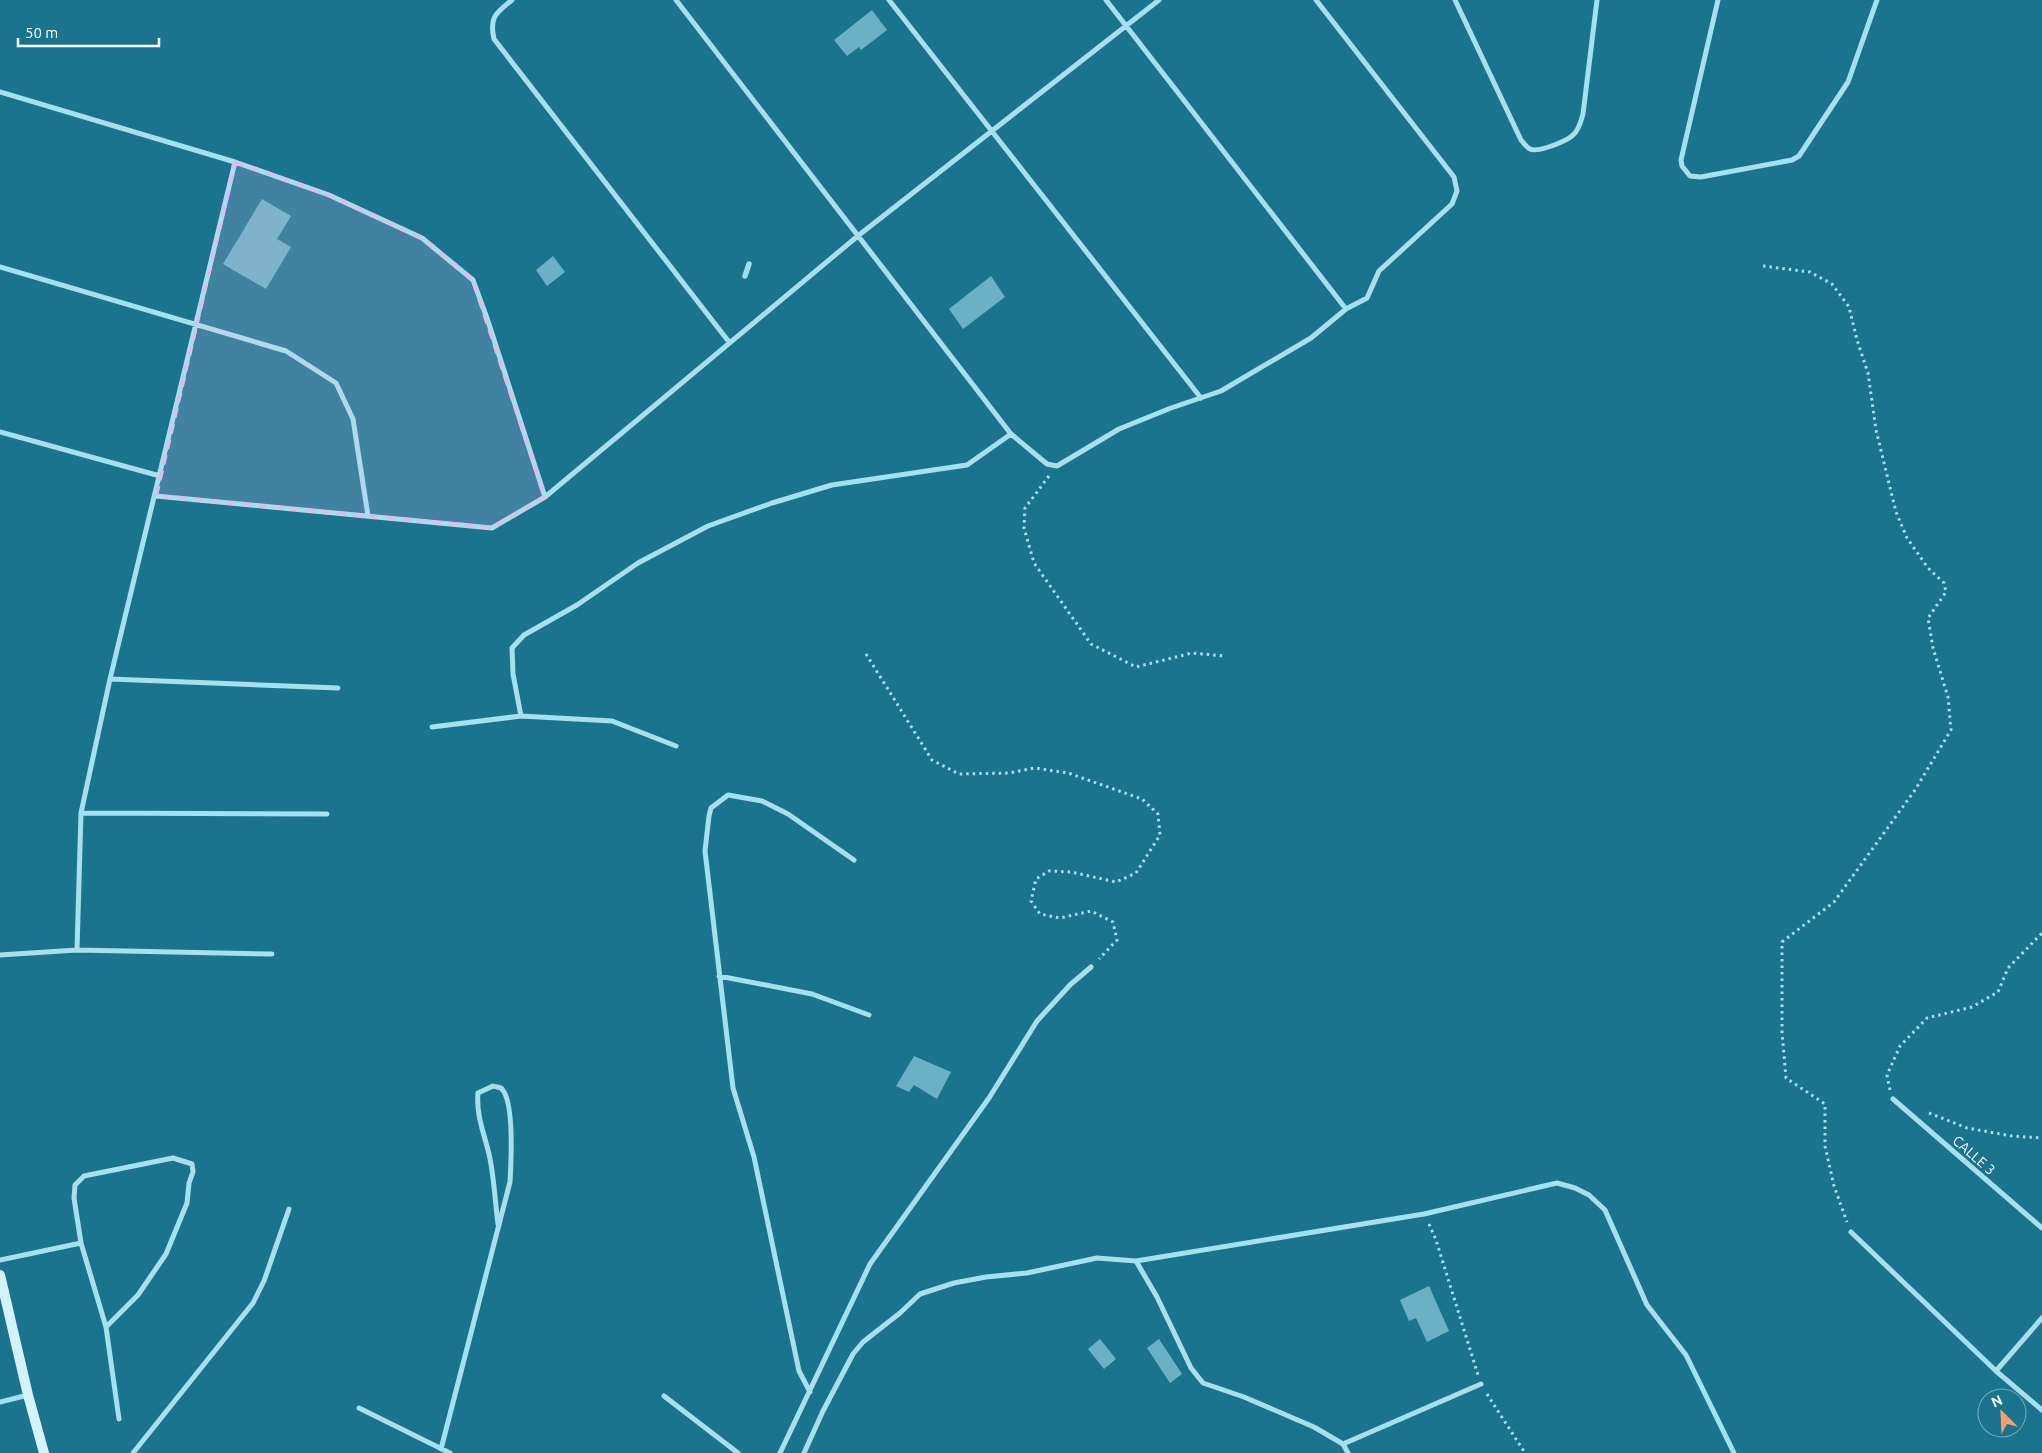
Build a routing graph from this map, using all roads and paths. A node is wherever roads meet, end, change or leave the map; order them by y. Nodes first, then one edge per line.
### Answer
1 (512, 0) edge
2 (676, 0) edge
3 (889, 0) edge
4 (1106, 0) edge
5 (1159, 0) edge
6 (1316, 0) edge
7 (1455, 0) edge
8 (1597, 0) edge
9 (1718, 0) edge
10 (1877, 0) edge
11 (1126, 26) junction
12 (0, 92) edge
13 (991, 131) junction
14 (235, 162) junction
15 (859, 235) junction
16 (1762, 266) dead end
17 (0, 267) edge
18 (1346, 309) junction
19 (196, 324) junction
20 (729, 342) junction
21 (1201, 398) junction
22 (0, 432) edge
23 (1011, 434) junction
24 (1057, 466) junction
25 (160, 476) junction
26 (156, 496) junction
27 (545, 498) junction
28 (368, 516) junction
29 (866, 654) dead end
30 (1225, 656) dead end
31 (110, 679) junction
32 (338, 688) dead end
33 (521, 716) junction
34 (432, 727) dead end
35 (676, 746) dead end
36 (81, 813) junction
37 (327, 814) dead end
38 (854, 860) dead end
39 (2042, 933) edge
40 (77, 950) junction
41 (272, 954) dead end
42 (0, 955) edge
43 (1091, 967) joint
44 (719, 976) junction
45 (869, 1015) dead end
46 (1892, 1099) joint
47 (1920, 1110) dead end
48 (2042, 1138) edge
49 (289, 1209) dead end
50 (1424, 1214) junction
51 (498, 1224) junction
52 (2042, 1228) edge
53 (1851, 1232) joint
54 (81, 1243) junction
55 (0, 1260) edge
56 (1136, 1261) junction
57 (0, 1275) edge
58 (2042, 1318) edge
59 (106, 1327) junction
60 (1996, 1371) junction
61 (1481, 1384) junction
62 (810, 1392) junction
63 (28, 1395) junction
64 (664, 1396) dead end
65 (0, 1402) edge
66 (359, 1408) dead end
67 (2042, 1410) edge
68 (119, 1419) dead end
69 (1343, 1444) junction
70 (440, 1449) junction
71 (44, 1453) edge
72 (133, 1453) edge
73 (450, 1453) edge
74 (738, 1453) edge
75 (780, 1453) edge
76 (804, 1453) edge
77 (1348, 1453) edge
78 (1525, 1453) edge
79 (1734, 1453) edge

1 - 20 street
2 - 15 street
3 - 13 street
4 - 11 street
5 - 11 street
6 - 18 street
7 - 8 street
9 - 10 street
11 - 13 street
11 - 18 street
12 - 14 street
13 - 15 street
13 - 21 street
14 - 19 street
14 - 27 street
15 - 20 street
15 - 23 street
16 - 53 path
17 - 19 street
18 - 21 street
19 - 25 street
19 - 28 street
20 - 27 street
21 - 24 street
22 - 25 street
23 - 24 street
23 - 33 street
24 - 30 path
25 - 26 street
26 - 28 street
26 - 31 street
27 - 28 street
29 - 43 path
31 - 32 street
31 - 36 street
33 - 34 street
33 - 35 street
36 - 37 street
36 - 40 street
38 - 44 street
39 - 46 path
40 - 41 street
40 - 42 street
43 - 62 street
44 - 45 street
44 - 62 street
46 - 52 street, CALLE 3
47 - 48 path
49 - 72 street
50 - 56 street
50 - 61 path
50 - 79 street
51 - 51 street
51 - 70 street
53 - 60 street
54 - 55 street
54 - 59 street
54 - 59 street
56 - 69 street
56 - 76 street
57 - 63 street
58 - 60 street
59 - 68 street
60 - 67 street
61 - 69 street
61 - 78 path
62 - 75 street
63 - 65 street
63 - 71 street
64 - 74 street
66 - 70 street
69 - 77 street
70 - 73 street

